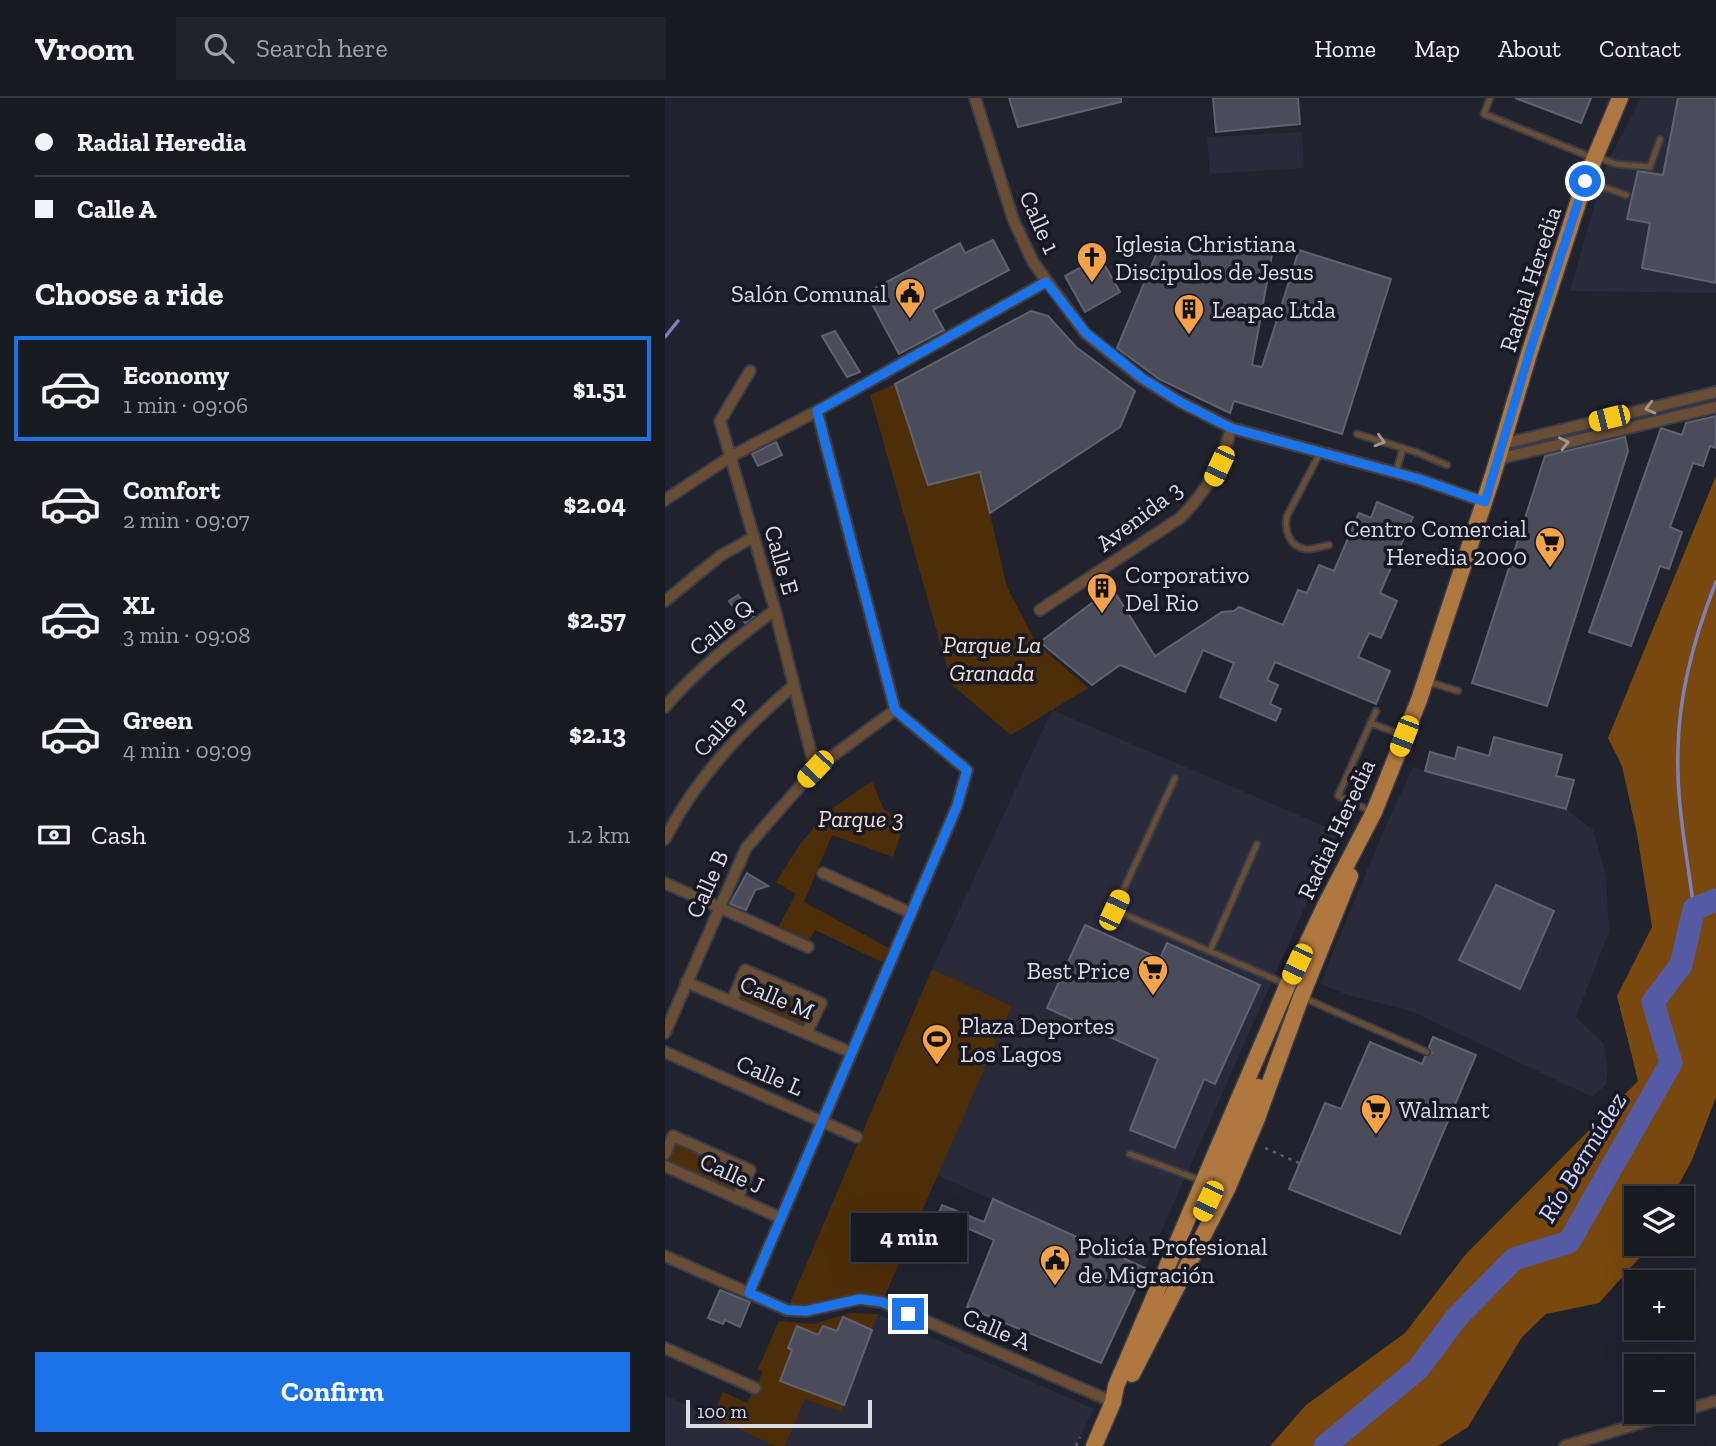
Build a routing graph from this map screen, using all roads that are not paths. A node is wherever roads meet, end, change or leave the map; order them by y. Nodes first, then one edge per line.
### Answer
1 (975, 98) edge
2 (1490, 98) edge
3 (1620, 98) edge
4 (1660, 139) dead end
5 (1594, 157) junction
6 (1585, 181) junction
7 (1626, 195) dead end
8 (1046, 282) junction
9 (750, 370) dead end
10 (1716, 392) edge
11 (1716, 407) edge
12 (817, 411) junction
13 (1231, 428) junction
14 (1357, 434) dead end
15 (1403, 448) junction
16 (1500, 452) junction
17 (1320, 453) junction
18 (730, 457) junction
19 (1447, 465) dead end
20 (1396, 473) junction
21 (665, 500) edge
22 (1485, 502) junction
23 (754, 537) junction
24 (1329, 545) dead end
25 (665, 601) edge
26 (775, 610) junction
27 (1040, 610) dead end
28 (1426, 681) junction
29 (793, 686) junction
30 (1458, 691) dead end
31 (665, 707) edge
32 (895, 710) junction
33 (1376, 711) dead end
34 (1370, 723) junction
35 (1404, 736) junction
36 (815, 769) junction
37 (1175, 778) dead end
38 (1374, 812) junction
39 (665, 839) edge
40 (1257, 844) dead end
41 (824, 873) dead end
42 (665, 883) edge
43 (719, 906) junction
44 (911, 913) junction
45 (808, 947) dead end
46 (1210, 951) junction
47 (686, 982) junction
48 (1288, 984) junction
49 (1301, 997) junction
50 (732, 1001) junction
51 (807, 1032) junction
52 (665, 1033) edge
53 (665, 1052) edge
54 (850, 1052) junction
55 (1427, 1052) dead end
56 (823, 1121) junction
57 (857, 1137) dead end
58 (665, 1154) edge
59 (1131, 1154) dead end
60 (665, 1166) edge
61 (1205, 1182) junction
62 (1228, 1187) junction
63 (737, 1199) junction
64 (781, 1218) junction
65 (665, 1258) edge
66 (749, 1293) junction
67 (665, 1348) edge
68 (1122, 1372) junction
69 (755, 1388) dead end
70 (1716, 1401) edge
71 (1113, 1402) junction
72 (1694, 1408) edge
73 (1639, 1424) edge
74 (1087, 1441) edge
75 (1565, 1446) edge

1 - 8 street, Calle 1
2 - 5 lane
3 - 5 main road, Radial Heredia
4 - 5 lane
5 - 6 main road, Radial Heredia
6 - 7 lane
6 - 16 main road, Radial Heredia
8 - 12 street
8 - 13 street, Calle 1
9 - 18 street, Calle E
10 -> 16 street
16 -> 11 street
12 - 18 street
12 - 32 street
13 - 17 street, Calle 1
13 - 27 street, Avenida 3
14 -> 15 lane
15 - 19 lane
15 - 20 lane
16 - 22 main road, Radial Heredia
17 - 20 street, Calle 1
17 - 24 lane
18 - 21 street
18 - 23 street, Calle E
20 - 22 street, Calle 1
22 - 28 main road, Radial Heredia
23 - 25 street
23 - 26 street, Calle E
26 - 29 street, Calle E
26 - 31 street, Calle Q
28 - 30 lane
28 - 35 main road, Radial Heredia
29 - 36 street, Calle E
29 - 39 street, Calle P
32 - 36 street, Calle B
32 - 44 street
33 - 34 lane
34 - 35 lane
34 - 38 lane
35 - 38 main road, Radial Heredia
36 - 43 street, Calle B
37 - 46 lane
38 - 48 main road, Radial Heredia
38 - 49 main road
40 - 46 lane
41 - 44 street
42 - 43 street
43 - 45 street
43 - 47 street, Calle B
44 - 54 street
46 - 48 lane
47 - 50 street, Calle M
47 - 52 street, Calle B
48 - 61 main road, Radial Heredia
48 - 62 main road
49 - 55 lane
49 - 62 main road
50 - 51 street, Calle M
50 - 51 street
51 - 54 street, Calle M
53 - 56 street, Calle L
54 - 56 street
56 - 57 street, Calle L
56 - 64 street
58 - 63 street
59 - 61 lane
60 - 63 street, Calle J
61 - 68 main road, Radial Heredia
62 - 68 main road
62 - 71 main road
63 - 64 street, Calle J
64 - 66 street
65 - 66 street, Calle A
66 - 71 street, Calle A
67 - 69 street
68 - 71 main road, Radial Heredia
70 - 72 street
71 - 74 main road, Radial Heredia
73 - 75 street

